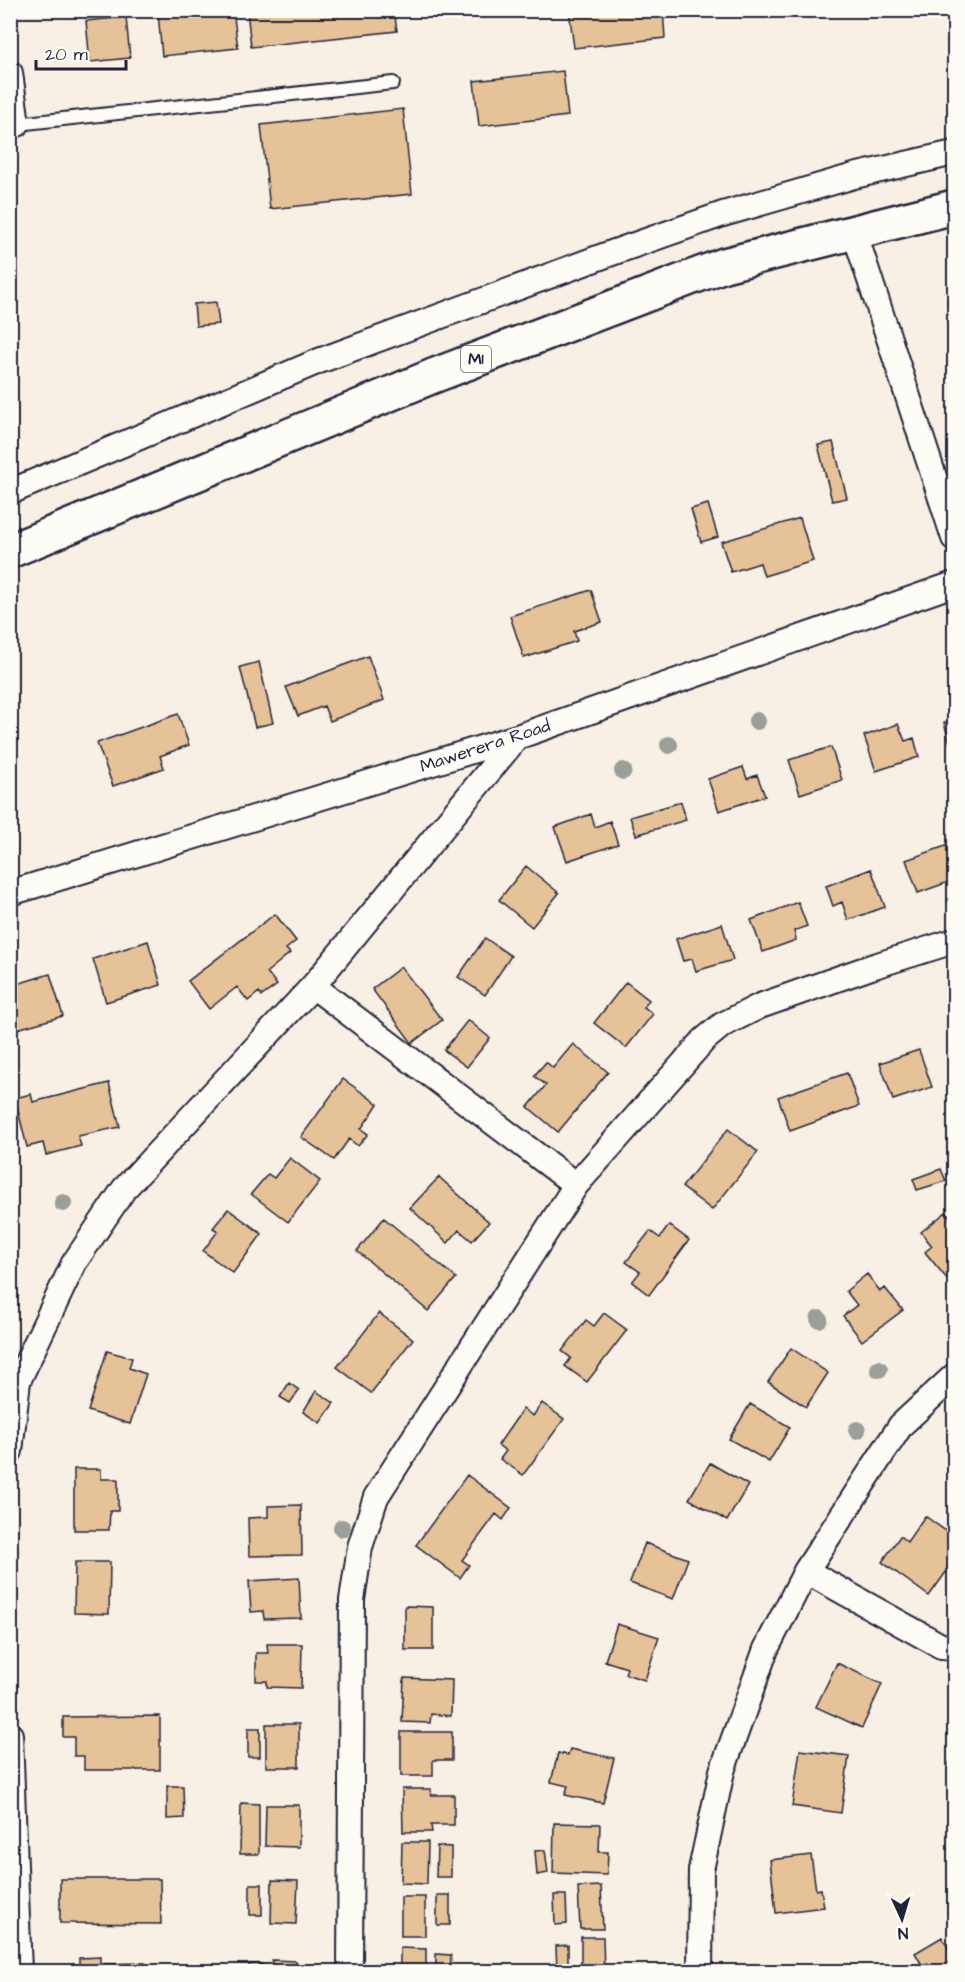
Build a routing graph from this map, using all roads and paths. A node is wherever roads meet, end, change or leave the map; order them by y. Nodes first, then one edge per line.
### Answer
1 (10, 73) edge
2 (393, 83) dead end
3 (14, 124) edge
4 (954, 153) edge
5 (954, 207) edge
6 (854, 231) junction
7 (10, 492) edge
8 (954, 538) edge
9 (10, 551) edge
10 (954, 584) edge
11 (518, 736) junction
12 (10, 893) edge
13 (954, 941) edge
14 (313, 986) junction
15 (576, 1185) junction
16 (954, 1376) edge
17 (10, 1451) edge
18 (806, 1571) junction
19 (954, 1647) edge
20 (10, 1735) edge
21 (11, 1788) edge
22 (19, 1971) edge
23 (350, 1971) edge
24 (700, 1971) edge

1 - 3 street
2 - 3 lane
4 - 7 street
5 - 6 highway, M1
6 - 8 street
6 - 9 highway, M1
10 - 11 street, Mawerera Road
11 - 12 street, Mawerera Road
11 - 14 street
13 - 15 street
14 - 15 street
14 - 17 street
15 - 23 street
16 - 18 street
18 - 19 street
18 - 24 street
20 - 21 street
21 - 22 street

